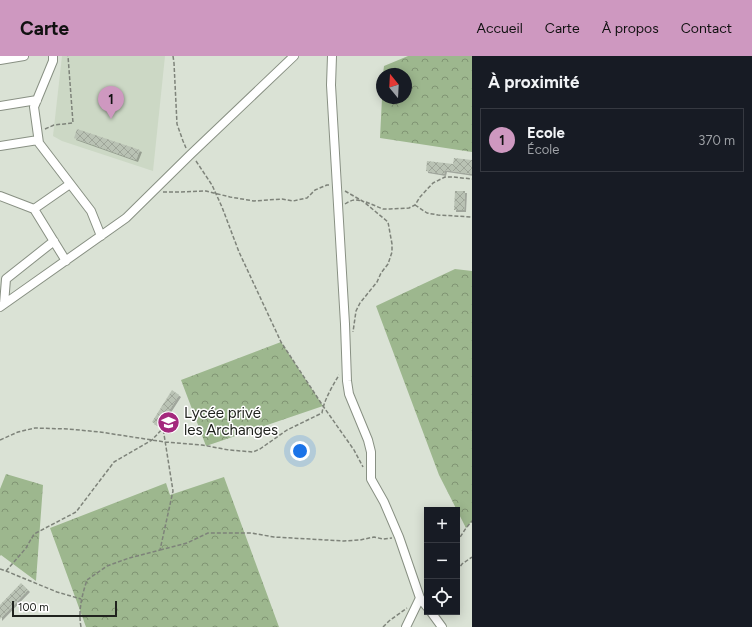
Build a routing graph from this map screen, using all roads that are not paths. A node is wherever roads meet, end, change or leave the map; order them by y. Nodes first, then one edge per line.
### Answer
1 (24, 56) edge
2 (54, 56) edge
3 (294, 56) edge
4 (332, 56) edge
5 (0, 60) edge
6 (37, 100) junction
7 (0, 106) edge
8 (38, 136) junction
9 (0, 146) edge
10 (70, 184) junction
11 (0, 196) edge
12 (34, 208) junction
13 (101, 236) junction
14 (54, 241) junction
15 (66, 261) junction
16 (1, 305) edge
17 (420, 598) junction
18 (424, 603) edge
19 (433, 615) edge
20 (406, 627) edge
21 (442, 627) edge

1 - 5 street
2 - 6 street
3 - 13 street
4 - 17 street
6 - 7 street
6 - 8 street
8 - 9 street
8 - 10 street
10 - 12 street
10 - 13 street
11 - 12 street
12 - 14 street
13 - 15 street
14 - 15 street
14 - 16 street
15 - 16 street
17 - 18 street
17 - 20 street
19 - 21 street

